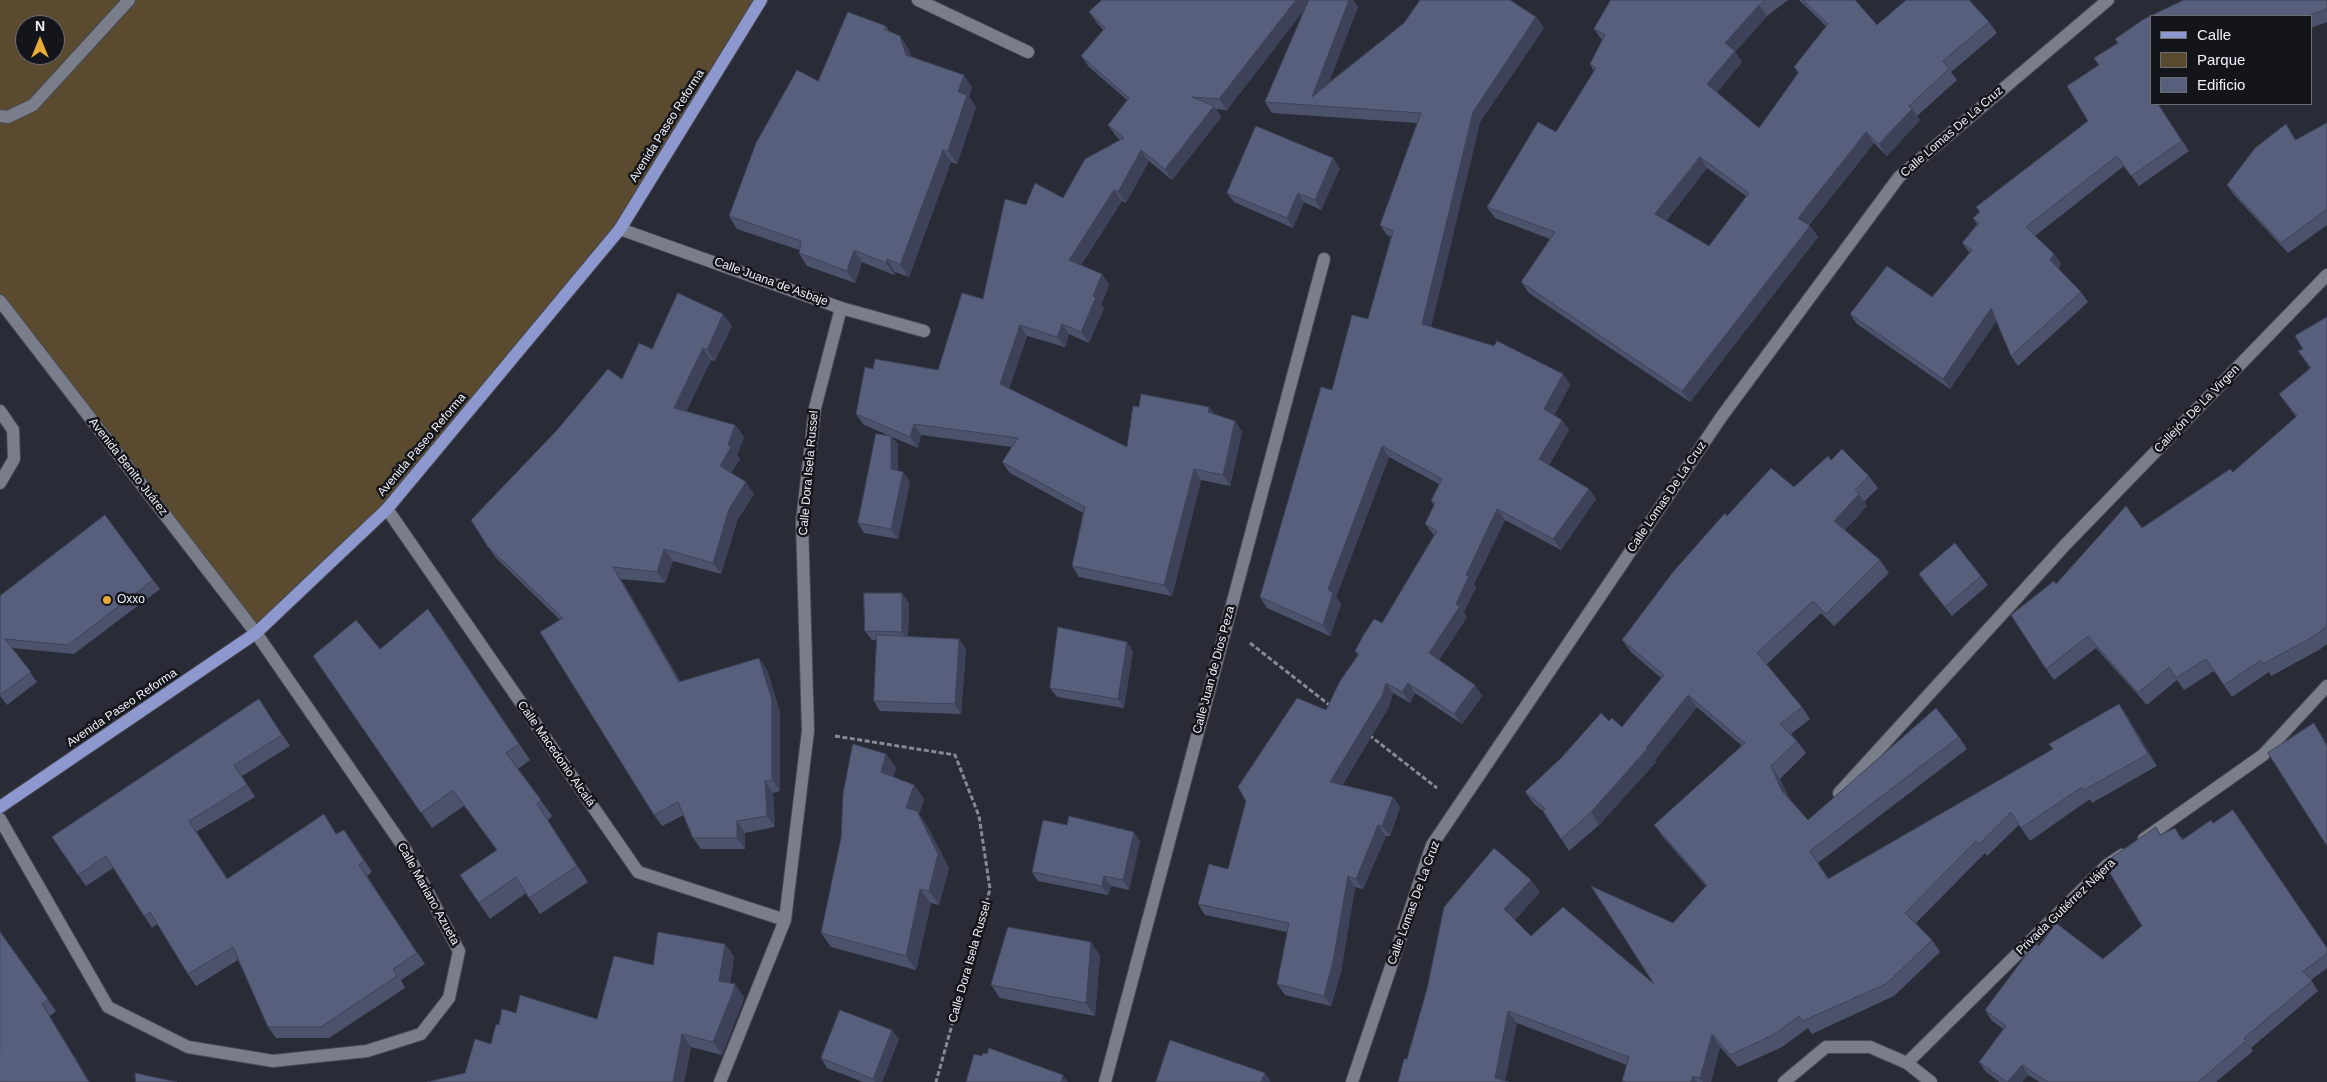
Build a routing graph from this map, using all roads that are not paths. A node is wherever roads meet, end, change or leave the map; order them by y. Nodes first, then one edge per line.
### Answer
1 (129, 0) edge
2 (761, 0) edge
3 (918, 0) edge
4 (2108, 0) edge
5 (1028, 52) dead end
6 (0, 116) edge
7 (620, 228) junction
8 (1324, 259) dead end
9 (2327, 275) edge
10 (0, 301) edge
11 (842, 308) junction
12 (924, 330) dead end
13 (0, 411) edge
14 (0, 483) edge
15 (387, 509) junction
16 (256, 633) junction
17 (2327, 686) edge
18 (1839, 793) edge
19 (0, 807) edge
20 (0, 819) edge
21 (785, 920) junction
22 (1907, 1064) junction
23 (720, 1082) edge
24 (1105, 1082) edge
25 (1352, 1082) edge
26 (1784, 1082) edge
27 (1931, 1082) edge

1 - 6 street
2 - 7 main road, Avenida Paseo Reforma
3 - 5 street
4 - 25 street, Calle Lomas De La Cruz
7 - 11 street, Calle Juana de Asbaje
7 - 15 main road, Avenida Paseo Reforma
8 - 24 street, Calle Juan de Dios Peza
9 - 18 street, Callejón De La Virgen
10 - 16 street, Avenida Benito Juárez
11 - 12 street, Calle Juana de Asbaje
11 - 21 street, Calle Dora Isela Russel
13 - 14 street
15 - 16 main road, Avenida Paseo Reforma
15 - 21 street, Calle Macedonio Alcalá
16 - 19 main road, Avenida Paseo Reforma
16 - 20 street, Calle Mariano Azueta
17 - 22 street, Privada Gutiérrez Nájera
21 - 23 street, Calle Dora Isela Russel
22 - 26 street
22 - 27 street

